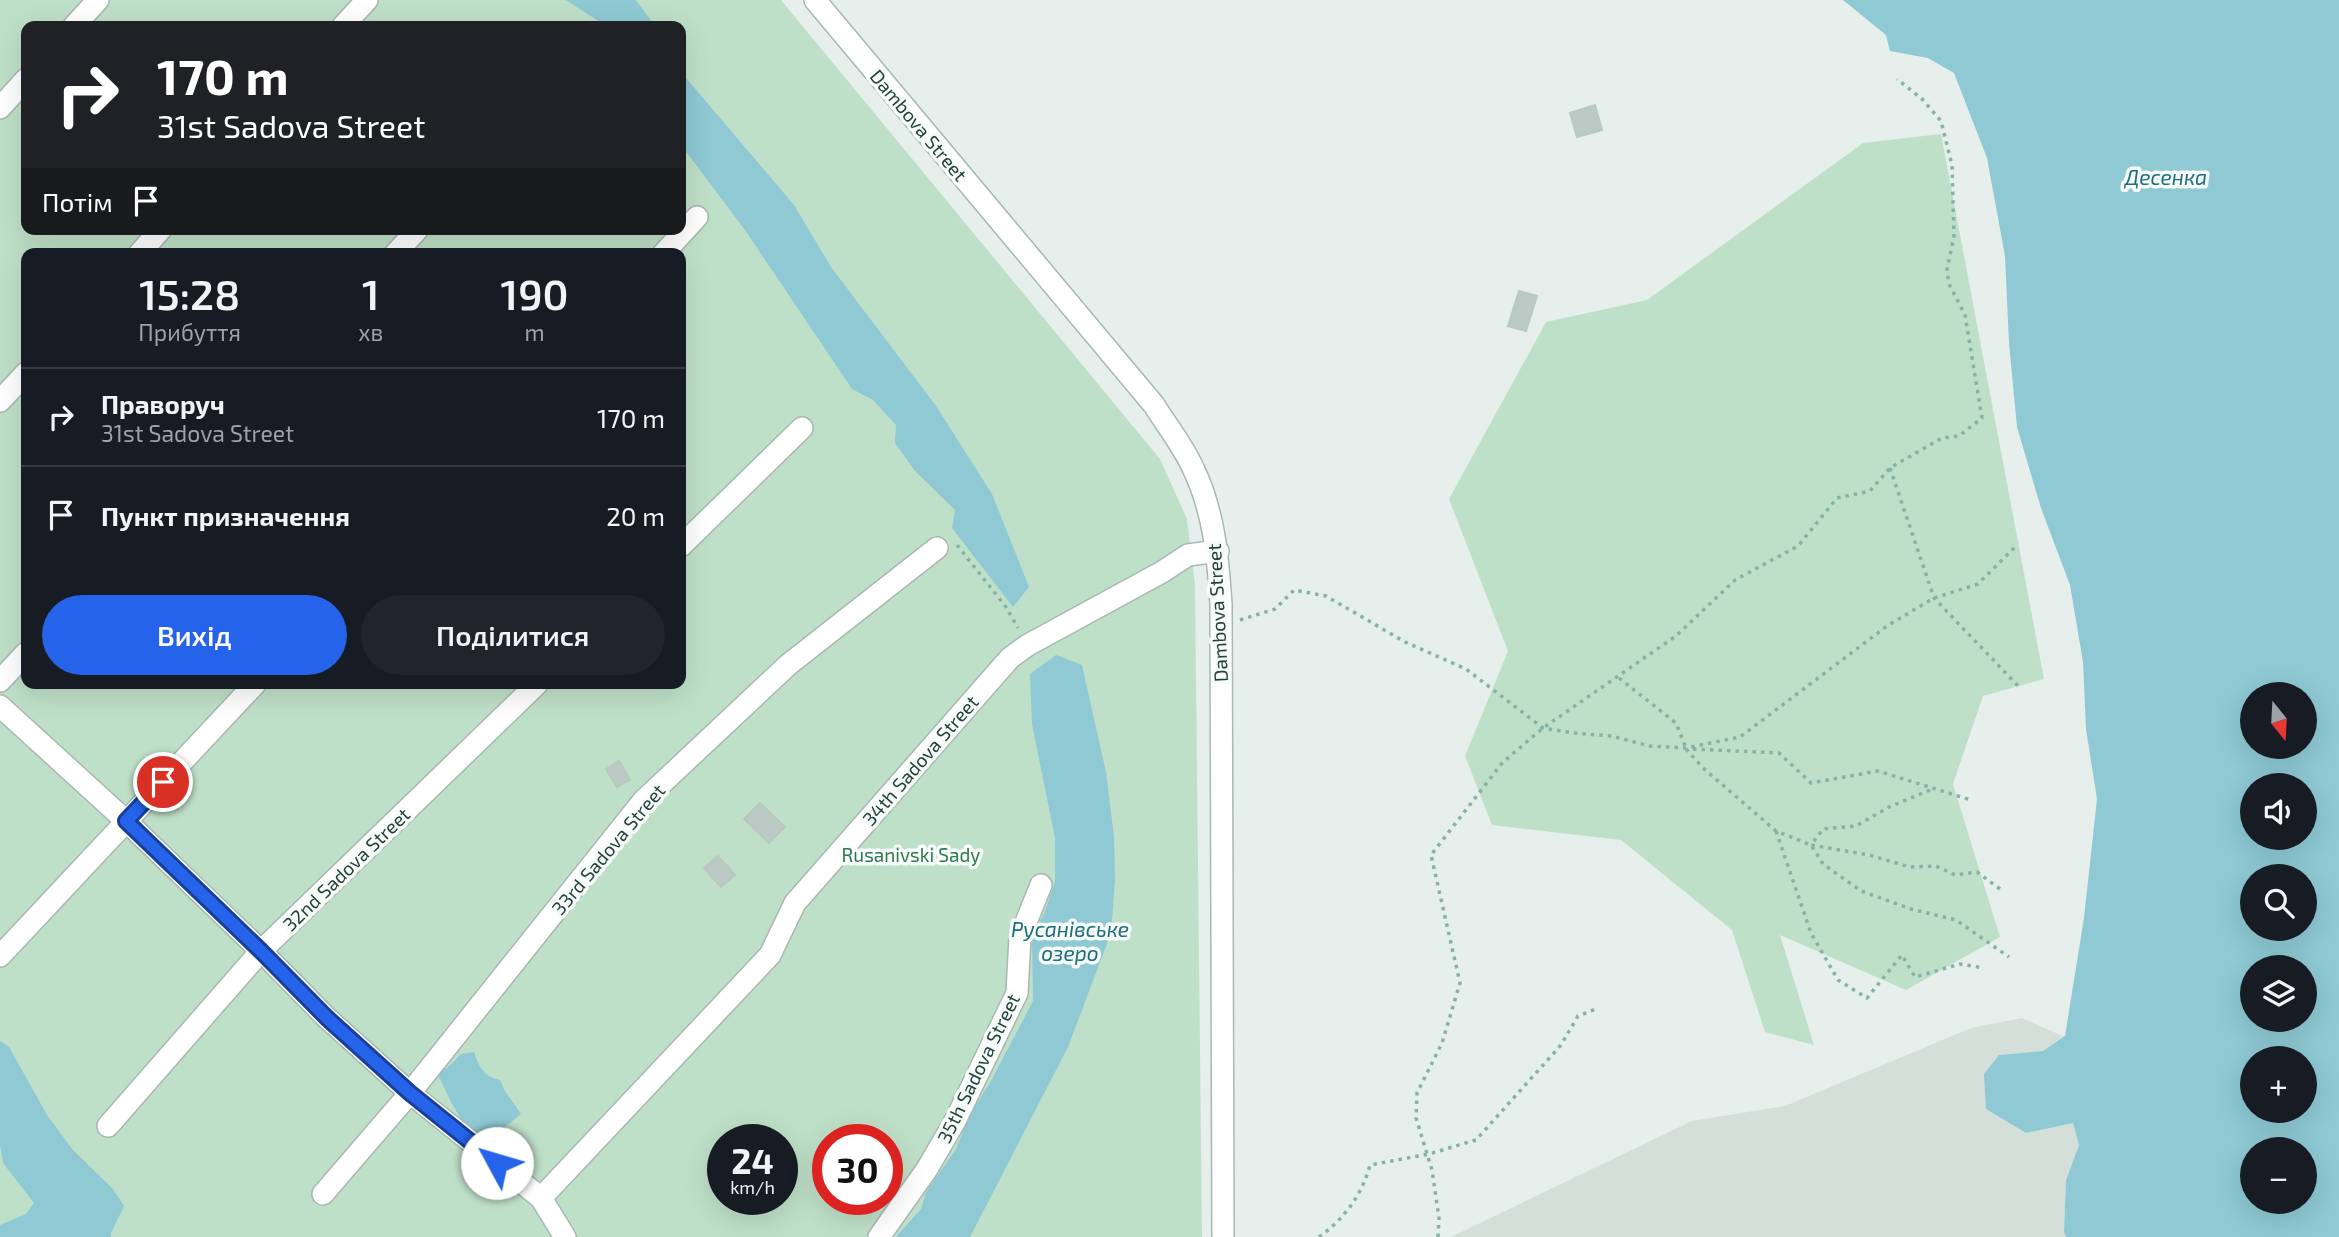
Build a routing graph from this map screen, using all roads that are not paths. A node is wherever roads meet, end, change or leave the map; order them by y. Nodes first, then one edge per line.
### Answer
1 (98, 0) edge
2 (367, 0) edge
3 (815, 0) edge
4 (79, 21) edge
5 (348, 21) edge
6 (21, 85) edge
7 (0, 108) edge
8 (697, 217) dead end
9 (686, 229) edge
10 (156, 235) edge
11 (412, 235) edge
12 (680, 235) edge
13 (145, 248) edge
14 (401, 248) edge
15 (669, 248) edge
16 (21, 378) edge
17 (0, 401) edge
18 (802, 428) dead end
19 (686, 541) edge
20 (937, 548) road end
21 (1218, 551) junction
22 (21, 658) edge
23 (0, 681) edge
24 (250, 689) edge
25 (532, 689) edge
26 (0, 706) edge
27 (126, 821) junction
28 (1041, 885) dead end
29 (261, 951) junction
30 (0, 956) edge
31 (410, 1093) junction
32 (108, 1126) dead end
33 (323, 1194) dead end
34 (541, 1198) junction
35 (565, 1237) edge
36 (879, 1237) edge
37 (1223, 1237) edge

1 - 4 street
2 - 5 street
3 - 21 street, Dambova Street
6 - 7 street
8 - 9 street
10 - 13 street
11 - 14 street
12 - 15 street
16 - 17 street
18 - 19 street
20 - 31 street, 33rd Sadova Street
21 - 34 street, 34th Sadova Street
21 - 37 street, Dambova Street
22 - 23 street
24 - 27 street
25 - 29 street, 32nd Sadova Street
26 - 27 street
27 - 29 street
27 - 30 street
28 - 36 street, 35th Sadova Street
29 - 31 street
29 - 32 street, 32nd Sadova Street
31 - 33 street, 33rd Sadova Street
31 - 34 street
34 - 35 street

